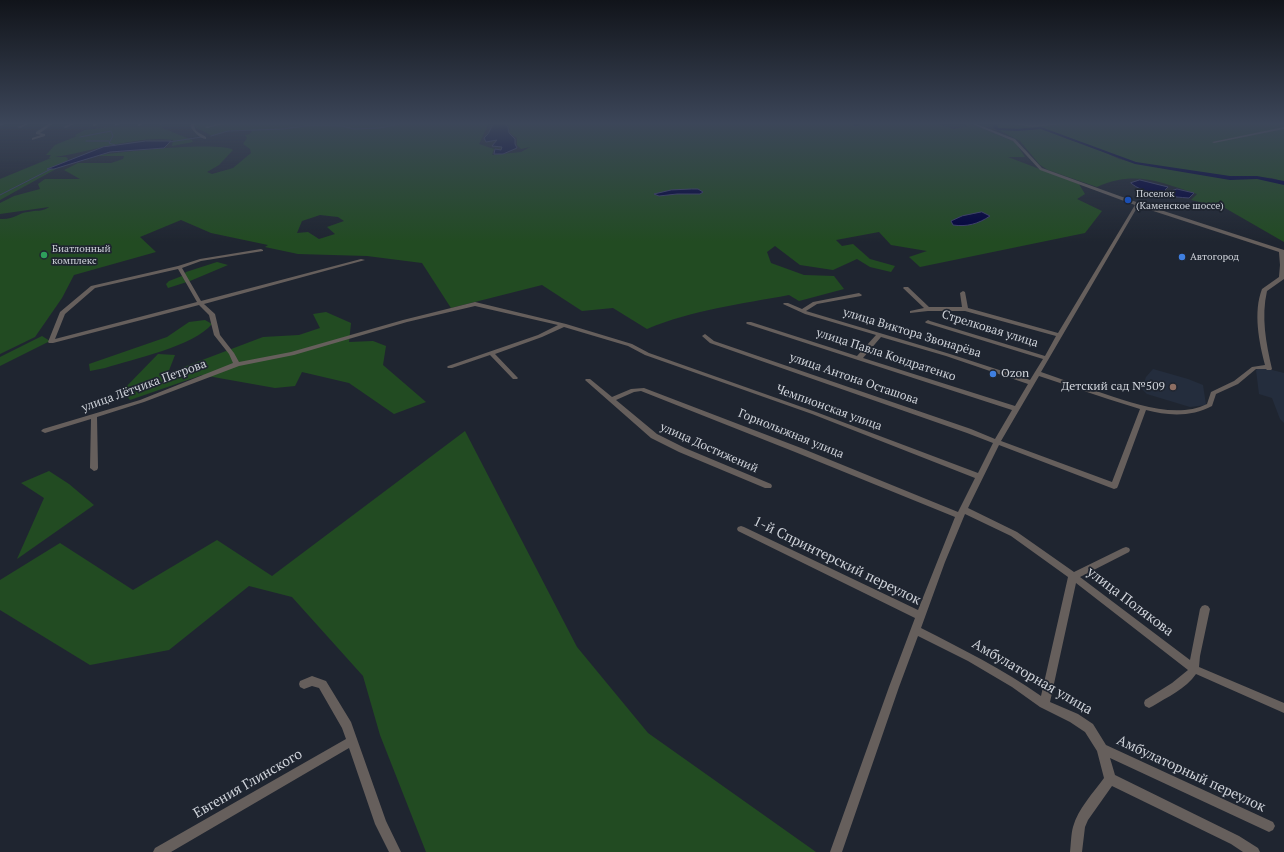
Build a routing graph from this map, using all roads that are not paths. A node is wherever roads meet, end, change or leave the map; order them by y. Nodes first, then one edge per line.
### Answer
1 (1034, 163) edge
2 (1137, 204) junction
3 (261, 250) dead end
4 (1282, 252) edge
5 (362, 260) dead end
6 (179, 266) junction
7 (906, 288) dead end
8 (963, 293) dead end
9 (859, 295) dead end
10 (200, 303) junction
11 (786, 304) dead end
12 (928, 309) junction
13 (965, 309) junction
14 (802, 311) junction
15 (912, 312) dead end
16 (928, 322) dead end
17 (750, 323) dead end
18 (564, 325) junction
19 (880, 334) junction
20 (1060, 335) junction
21 (705, 336) dead end
22 (491, 353) junction
23 (860, 358) junction
24 (1046, 358) junction
25 (237, 364) junction
26 (450, 367) dead end
27 (1037, 373) junction
28 (515, 378) dead end
29 (588, 380) dead end
30 (1032, 383) junction
31 (612, 399) junction
32 (1144, 407) junction
33 (1016, 409) junction
34 (94, 417) junction
35 (45, 432) dead end
36 (997, 442) junction
37 (94, 468) dead end
38 (979, 476) junction
39 (768, 486) dead end
40 (962, 513) junction
41 (741, 529) dead end
42 (1126, 550) dead end
43 (1073, 576) junction
44 (1205, 609) dead end
45 (921, 616) junction
46 (916, 630) junction
47 (1194, 669) junction
48 (304, 684) dead end
49 (1149, 703) dead end
50 (1044, 704) junction
51 (1284, 708) edge
52 (352, 741) junction
53 (1102, 749) junction
54 (1110, 780) junction
55 (1269, 826) dead end
56 (159, 852) edge
57 (395, 852) edge
58 (836, 852) edge
59 (1076, 852) edge
60 (1254, 852) edge

1 - 2 street
2 - 4 street
2 - 20 street
3 - 6 street
4 - 32 street
5 - 10 street
6 - 10 street
6 - 10 street
7 - 12 street
8 - 13 street
9 - 14 street
10 - 25 street
11 - 14 street, улица Виктора Звонарёва
12 - 13 street
12 - 15 street
13 - 20 street
14 - 19 street, улица Виктора Звонарёва
16 - 24 street, Стрелковая улица
17 - 23 street, улица Павла Кондратенко
18 - 22 street
18 - 25 street, улица Лётчика Петрова
18 - 38 street, Чемпионская улица
19 - 23 street
19 - 30 street, улица Виктора Звонарёва
20 - 24 street
21 - 36 street, улица Антона Осташова
22 - 26 street
22 - 28 street
23 - 33 street, улица Павла Кондратенко
24 - 27 street
25 - 34 street, улица Лётчика Петрова
27 - 30 street
27 - 32 street
29 - 31 street, улица Достижений
30 - 33 street
31 - 39 street, улица Достижений
31 - 40 street, Горнолыжная улица
32 - 36 street, улица Антона Осташова
33 - 36 street
34 - 35 street, улица Лётчика Петрова
34 - 37 street
36 - 38 street
38 - 40 street
40 - 43 street, улица Полякова
40 - 45 street
41 - 45 street, 1-й Спринтерский переулок
42 - 43 street
43 - 47 street, улица Полякова
43 - 50 street
44 - 47 street
45 - 46 street
46 - 50 street, Амбулаторная улица
46 - 58 street
47 - 49 street
47 - 51 street, улица Полякова
48 - 52 street
50 - 53 street, Амбулаторная улица
52 - 56 street, Евгения Глинского
52 - 57 street
53 - 54 street, Амбулаторная улица
53 - 55 street, Амбулаторный переулок
54 - 59 street
54 - 60 street

